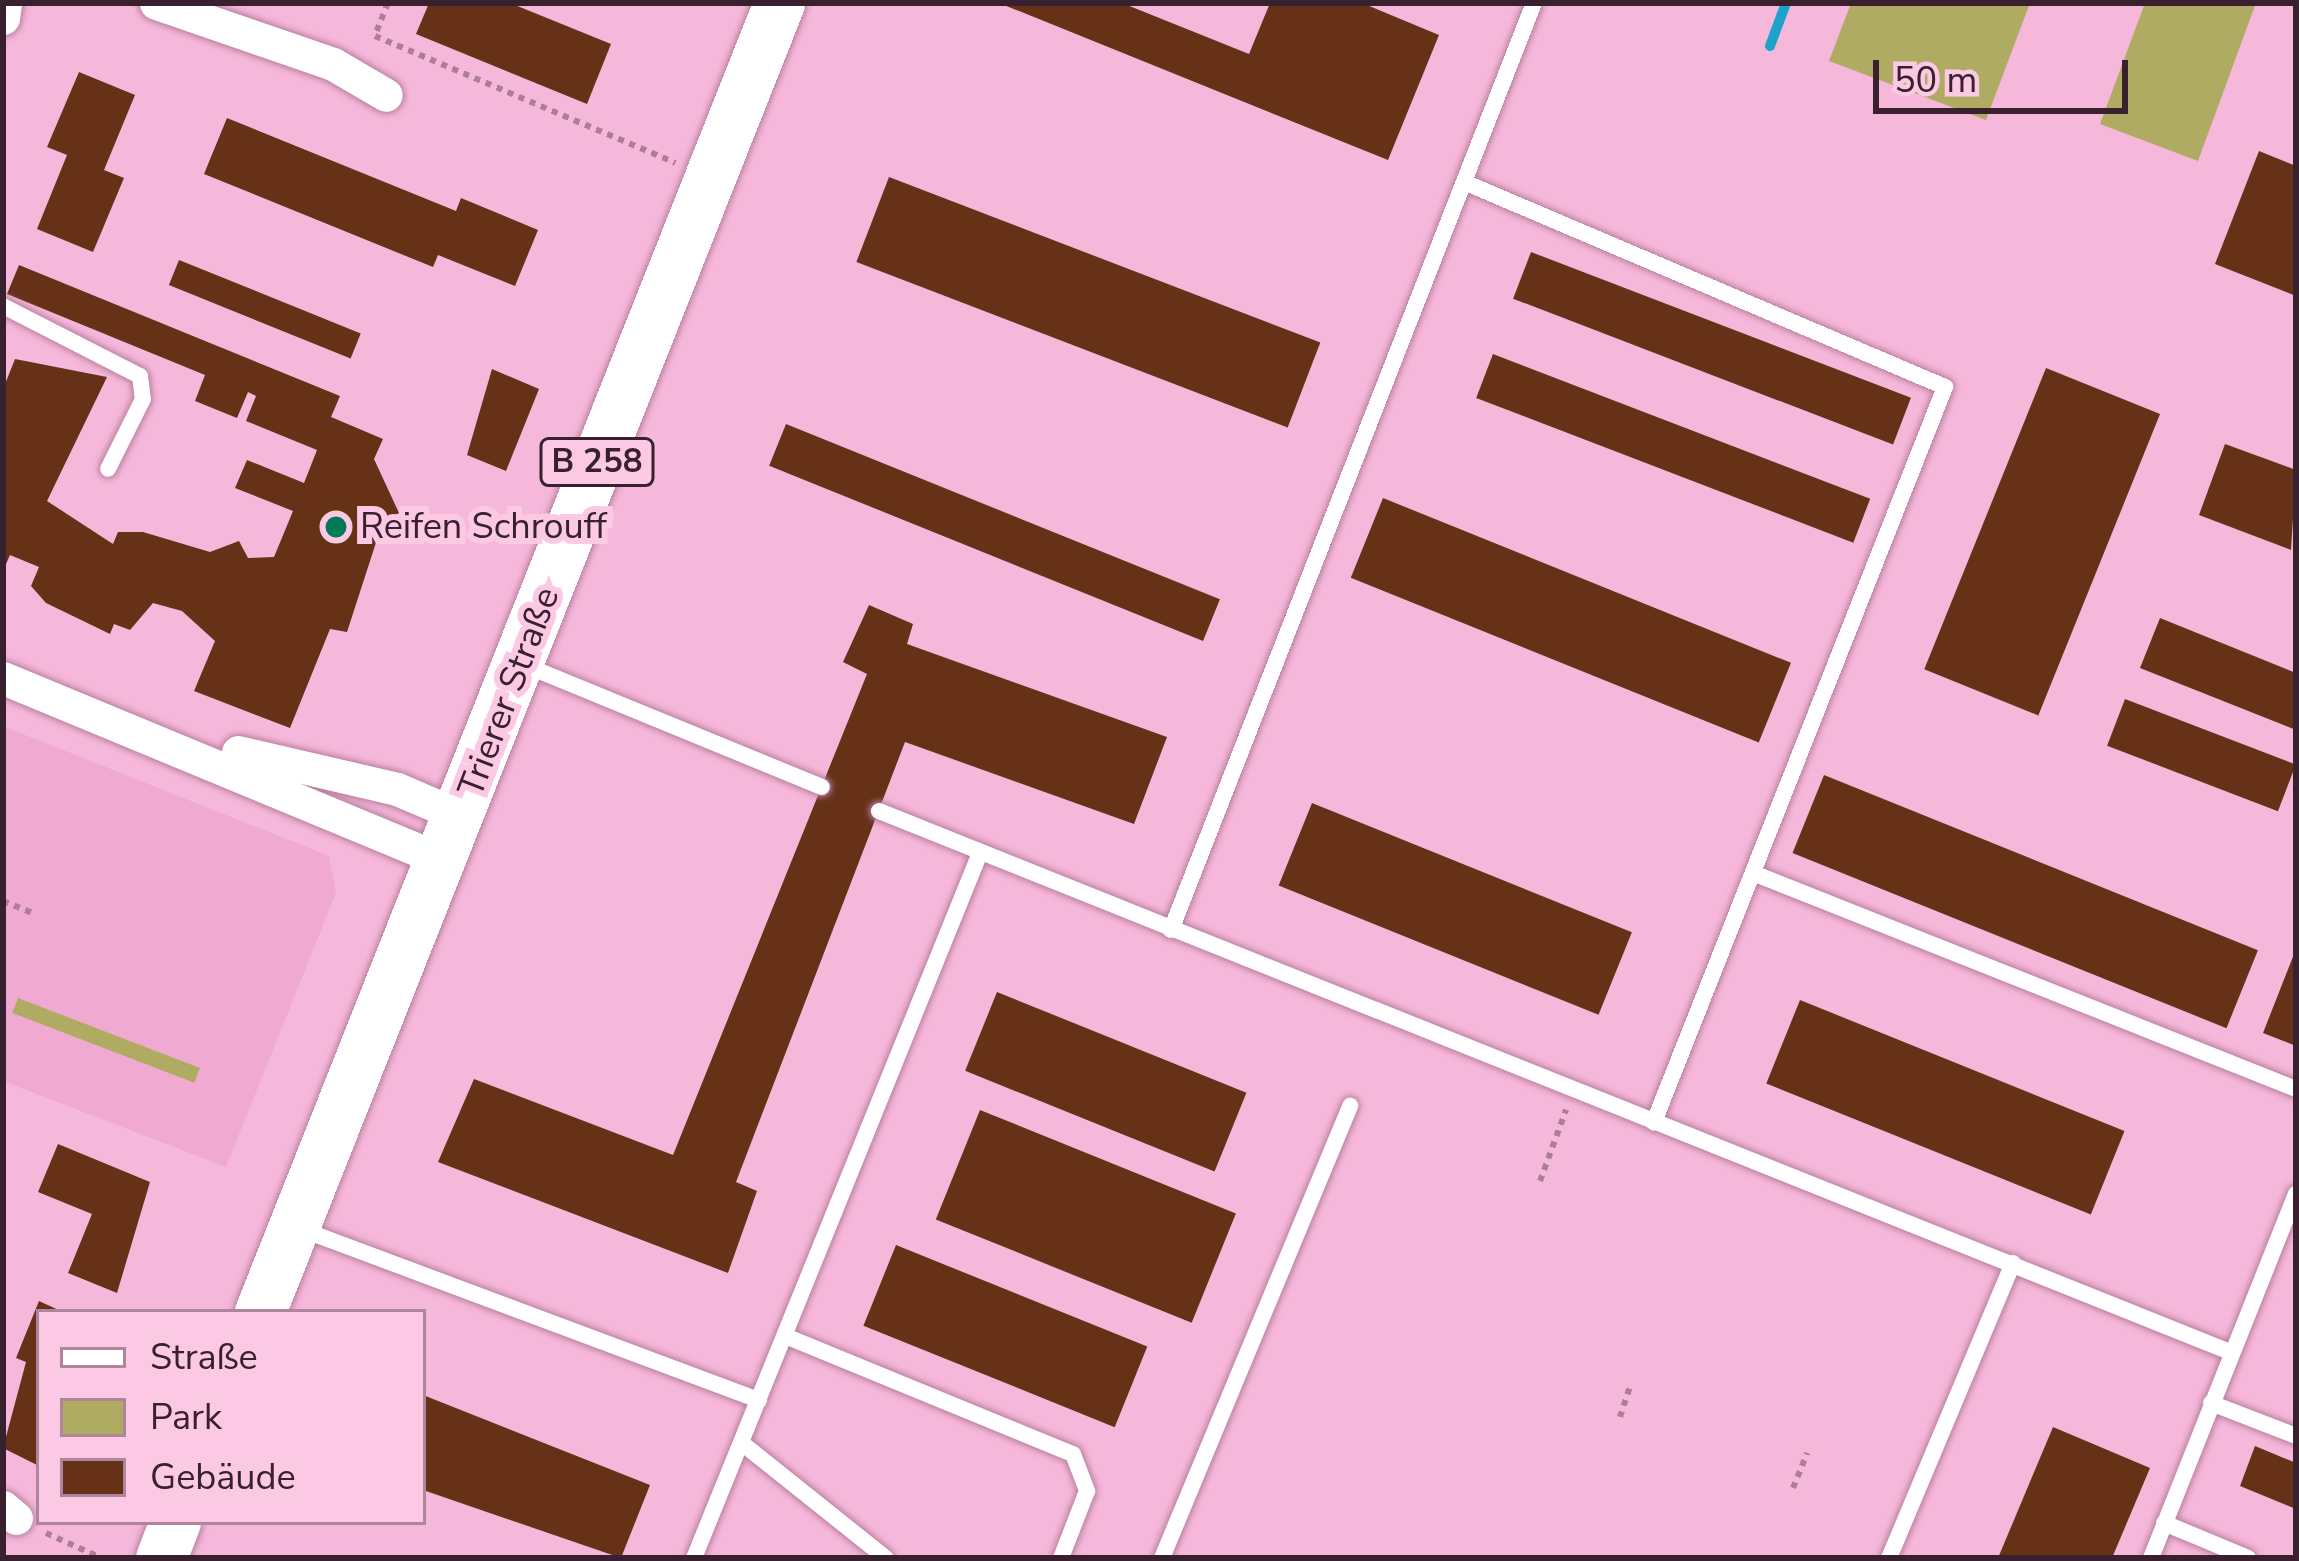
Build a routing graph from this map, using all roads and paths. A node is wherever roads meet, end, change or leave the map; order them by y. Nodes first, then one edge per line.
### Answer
1 (5, 3) edge
2 (156, 3) edge
3 (388, 3) edge
4 (779, 3) edge
5 (1534, 3) edge
6 (3, 18) edge
7 (386, 95) dead end
8 (706, 176) junction
9 (1464, 182) junction
10 (3, 306) edge
11 (108, 469) dead end
12 (522, 663) junction
13 (3, 678) edge
14 (165, 736) junction
15 (822, 787) dead end
16 (879, 811) dead end
17 (451, 838) junction
18 (980, 853) junction
19 (1753, 874) junction
20 (3, 901) edge
21 (36, 914) dead end
22 (1172, 930) junction
23 (2296, 1089) edge
24 (1574, 1090) junction
25 (1349, 1106) dead end
26 (1654, 1122) junction
27 (1540, 1181) dead end
28 (2296, 1194) edge
29 (294, 1227) junction
30 (2013, 1264) junction
31 (261, 1309) edge
32 (785, 1336) junction
33 (2230, 1352) junction
34 (1631, 1384) dead end
35 (760, 1400) junction
36 (2211, 1403) junction
37 (1620, 1418) dead end
38 (2296, 1436) edge
39 (743, 1444) junction
40 (1807, 1454) dead end
41 (1793, 1488) dead end
42 (9, 1513) edge
43 (2164, 1523) junction
44 (175, 1525) edge
45 (101, 1558) edge
46 (161, 1558) edge
47 (694, 1558) edge
48 (886, 1558) edge
49 (1061, 1558) edge
50 (1162, 1558) edge
51 (1889, 1558) edge
52 (2151, 1558) edge
53 (2248, 1558) edge

1 - 6 street
2 - 7 street
3 - 8 path
4 - 8 main road, Trierer Straße / B 258
5 - 9 lane
8 - 12 main road, Trierer Straße / B 258
9 - 19 lane
9 - 22 lane
10 - 11 lane
12 - 15 lane
12 - 17 main road, Trierer Straße / B 258
13 - 14 street
14 - 17 street
14 - 17 street
16 - 18 lane
17 - 29 main road, Trierer Straße / B 258
18 - 22 lane
18 - 32 lane
19 - 23 lane
19 - 26 lane
20 - 21 path
22 - 24 lane
24 - 26 lane
24 - 27 path
25 - 50 lane
26 - 30 lane
28 - 33 lane
29 - 31 main road, Trierer Straße / B 258
29 - 35 lane
30 - 33 lane
30 - 51 lane
32 - 35 lane
32 - 49 lane
33 - 36 lane
34 - 37 path
35 - 39 lane
36 - 38 lane
36 - 43 lane
39 - 47 lane
39 - 48 lane
40 - 41 path
42 - 45 path
43 - 52 lane
43 - 53 lane
44 - 46 main road

